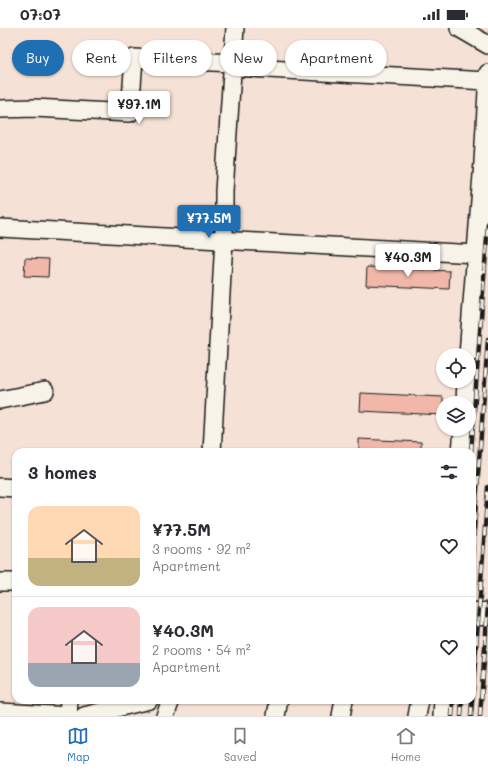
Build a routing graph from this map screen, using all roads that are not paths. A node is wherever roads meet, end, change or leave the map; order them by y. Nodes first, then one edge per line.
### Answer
1 (235, 28) edge
2 (459, 28) edge
3 (234, 40) edge
4 (488, 45) edge
5 (220, 64) edge
6 (277, 68) edge
7 (488, 73) edge
8 (231, 76) edge
9 (488, 81) edge
10 (0, 109) edge
11 (0, 228) edge
12 (224, 240) junction
13 (476, 254) junction
14 (469, 348) edge
15 (46, 390) dead end
16 (0, 400) edge
17 (462, 436) edge
18 (212, 448) edge
19 (461, 448) edge
20 (0, 487) edge
21 (12, 488) edge
22 (0, 582) edge
23 (12, 582) edge
24 (476, 614) edge
25 (488, 614) edge
26 (69, 704) edge
27 (133, 704) edge
28 (169, 704) edge
29 (278, 704) edge
30 (343, 704) edge
31 (419, 704) edge
32 (443, 704) edge
33 (0, 712) edge
34 (69, 716) edge
35 (84, 716) edge
36 (165, 716) edge
37 (276, 716) edge
38 (341, 716) edge
39 (417, 716) edge
40 (442, 716) edge

1 - 3 street
2 - 4 street
5 - 10 street
6 - 9 street
7 - 9 street
8 - 12 street
9 - 13 street
11 - 12 street
12 - 13 street
12 - 18 street
13 - 14 street
15 - 16 street
17 - 19 street
20 - 21 street
22 - 23 street
24 - 25 street
26 - 34 street
27 - 35 street
28 - 36 street
29 - 37 street
30 - 38 street
31 - 39 street
32 - 40 street
33 - 34 street

